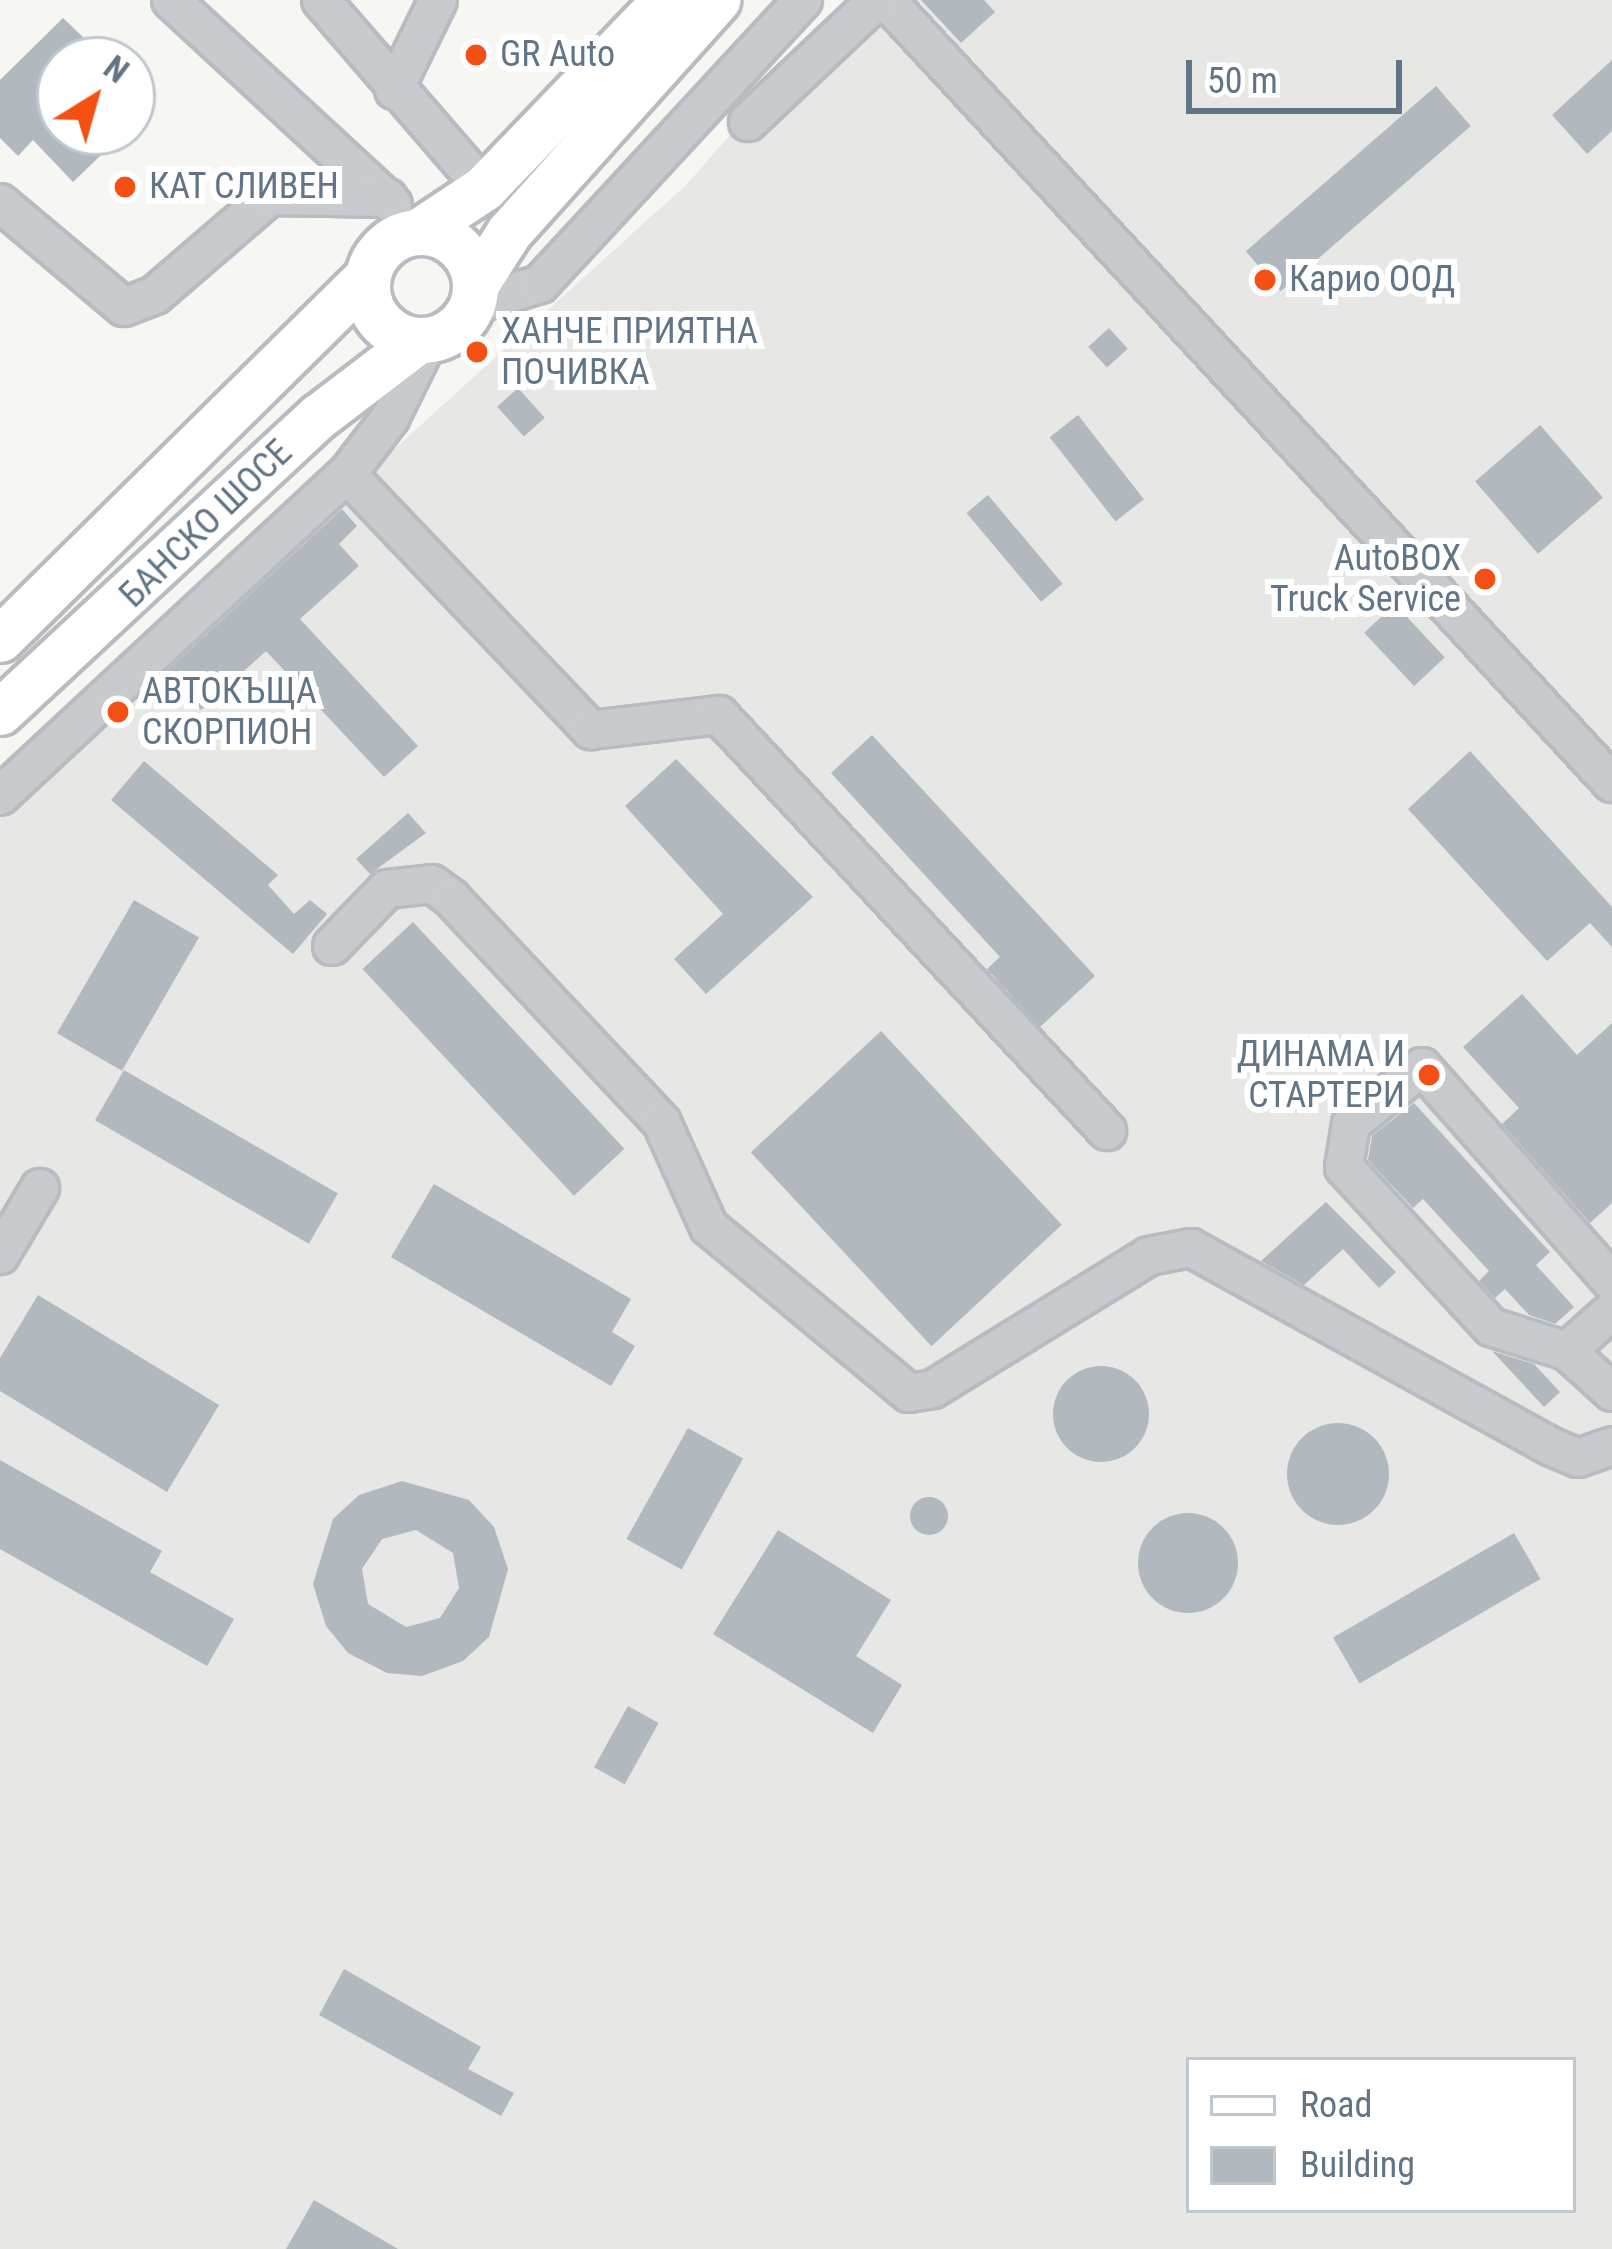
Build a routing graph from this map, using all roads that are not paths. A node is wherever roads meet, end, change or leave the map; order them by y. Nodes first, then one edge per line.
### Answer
1 (171, 0) edge
2 (320, 0) edge
3 (438, 0) edge
4 (665, 0) edge
5 (717, 0) edge
6 (803, 0) edge
7 (882, 0) edge
8 (394, 90) junction
9 (748, 122) dead end
10 (484, 188) junction
11 (0, 202) edge
12 (407, 220) junction
13 (366, 278) junction
14 (474, 294) junction
15 (422, 341) junction
16 (347, 474) junction
17 (0, 639) edge
18 (0, 712) edge
19 (1612, 783) edge
20 (0, 796) edge
21 (332, 946) dead end
22 (1107, 1131) dead end
23 (40, 1188) dead end
24 (0, 1255) edge
25 (1612, 1282) edge
26 (1612, 1311) edge
27 (1567, 1351) junction
28 (1612, 1392) edge
29 (1612, 1446) edge

1 - 12 lane
2 - 8 lane
3 - 8 lane
4 - 10 main road
5 - 14 main road
6 - 14 lane
7 - 9 lane
7 - 19 lane
8 - 10 lane
10 - 12 main road
11 - 12 lane
12 - 13 main road
12 - 14 main road
13 - 15 main road
13 - 17 main road, БАНСКО ШОСЕ
14 - 15 main road
15 - 16 lane
15 - 18 main road, БАНСКО ШОСЕ
16 - 20 lane
16 - 22 lane
21 - 29 lane
23 - 24 lane
25 - 27 lane
26 - 27 lane
27 - 28 lane

